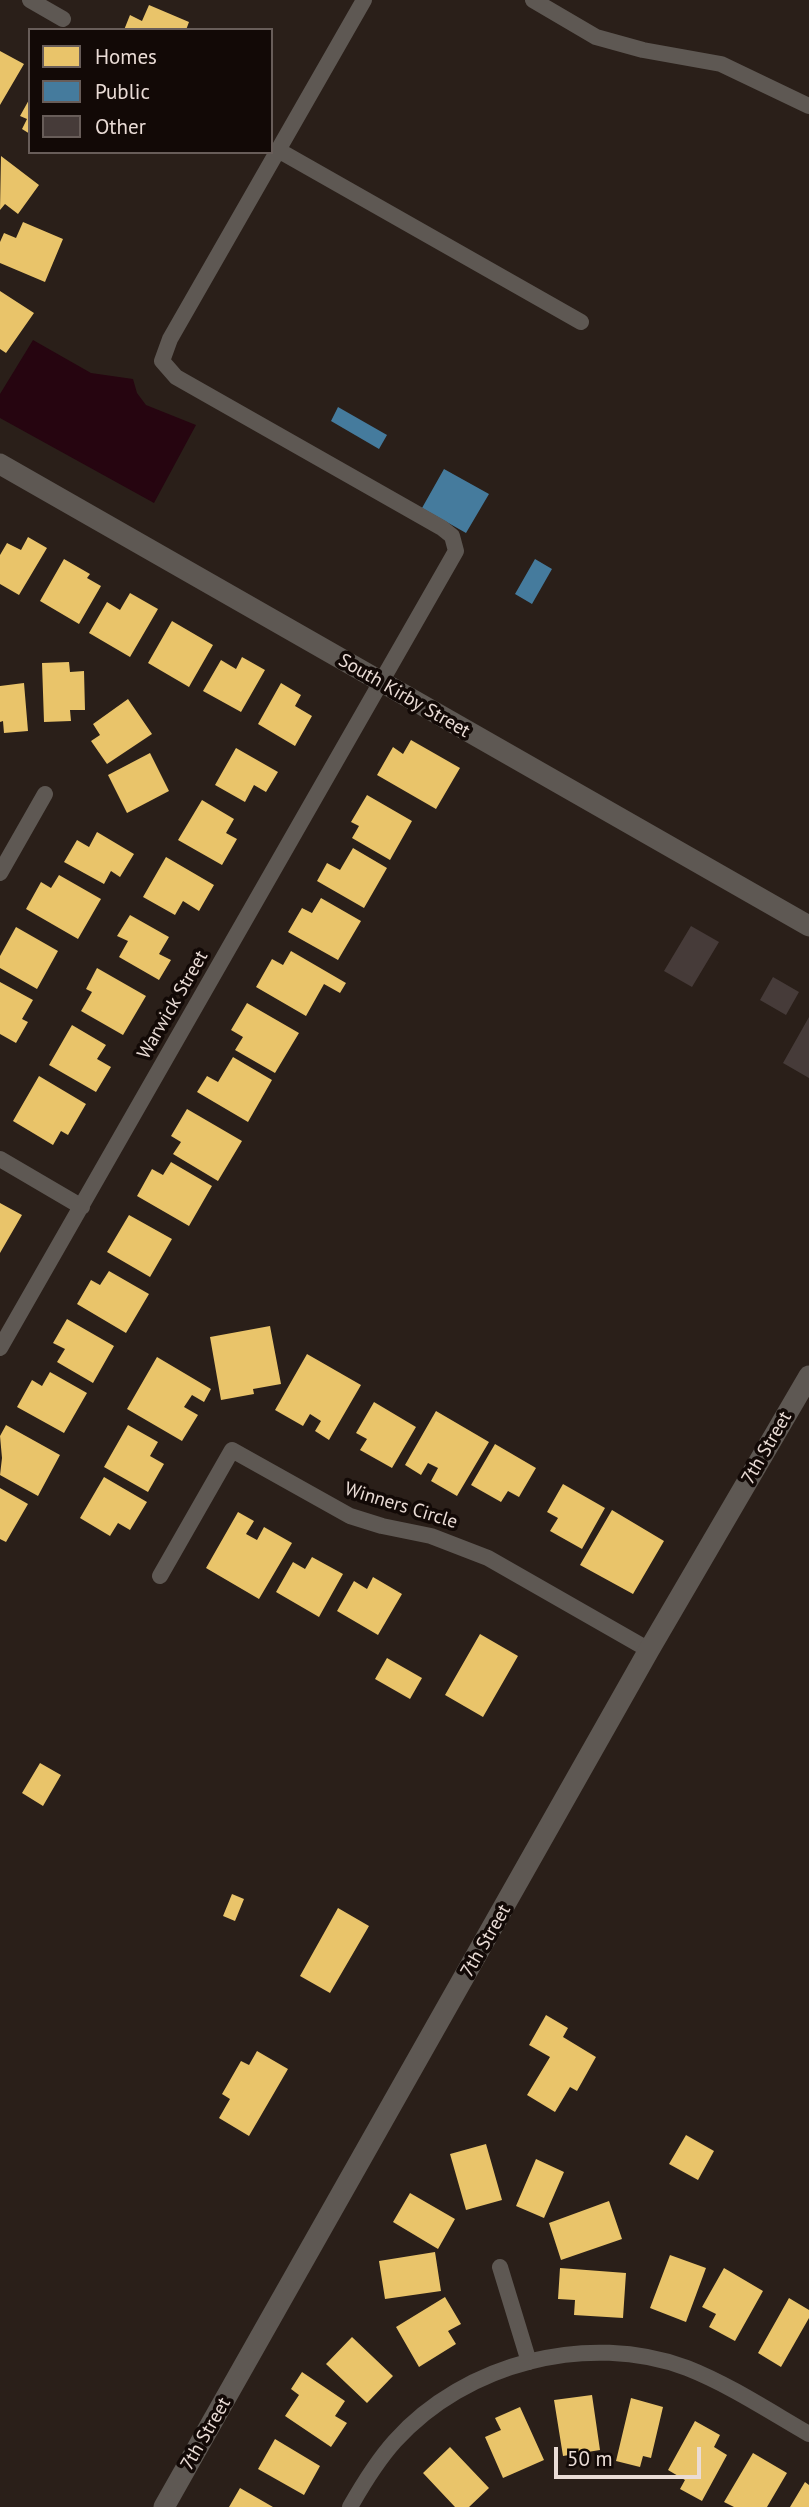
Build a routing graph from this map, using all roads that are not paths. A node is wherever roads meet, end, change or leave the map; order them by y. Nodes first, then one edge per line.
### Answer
1 (30, 0) edge
2 (364, 0) edge
3 (533, 0) edge
4 (63, 19) dead end
5 (809, 106) edge
6 (278, 150) junction
7 (581, 322) dead end
8 (0, 464) edge
9 (381, 683) junction
10 (44, 794) dead end
11 (0, 873) edge
12 (809, 926) edge
13 (0, 1160) edge
14 (82, 1207) junction
15 (0, 1348) edge
16 (809, 1376) edge
17 (160, 1576) dead end
18 (649, 1650) junction
19 (500, 2267) dead end
20 (528, 2362) junction
21 (809, 2434) edge
22 (164, 2507) edge
23 (350, 2507) edge

1 - 4 street
2 - 6 street
3 - 5 street
6 - 7 street
6 - 9 street, Warwick Street
8 - 9 street, South Kirby Street
9 - 12 street, South Kirby Street
9 - 14 street, Warwick Street
10 - 11 street
13 - 14 street
14 - 15 street, Warwick Street
16 - 18 street, 7th Street
17 - 18 street, Winners Circle
18 - 22 street, 7th Street
19 - 20 street
20 - 21 street
20 - 23 street

